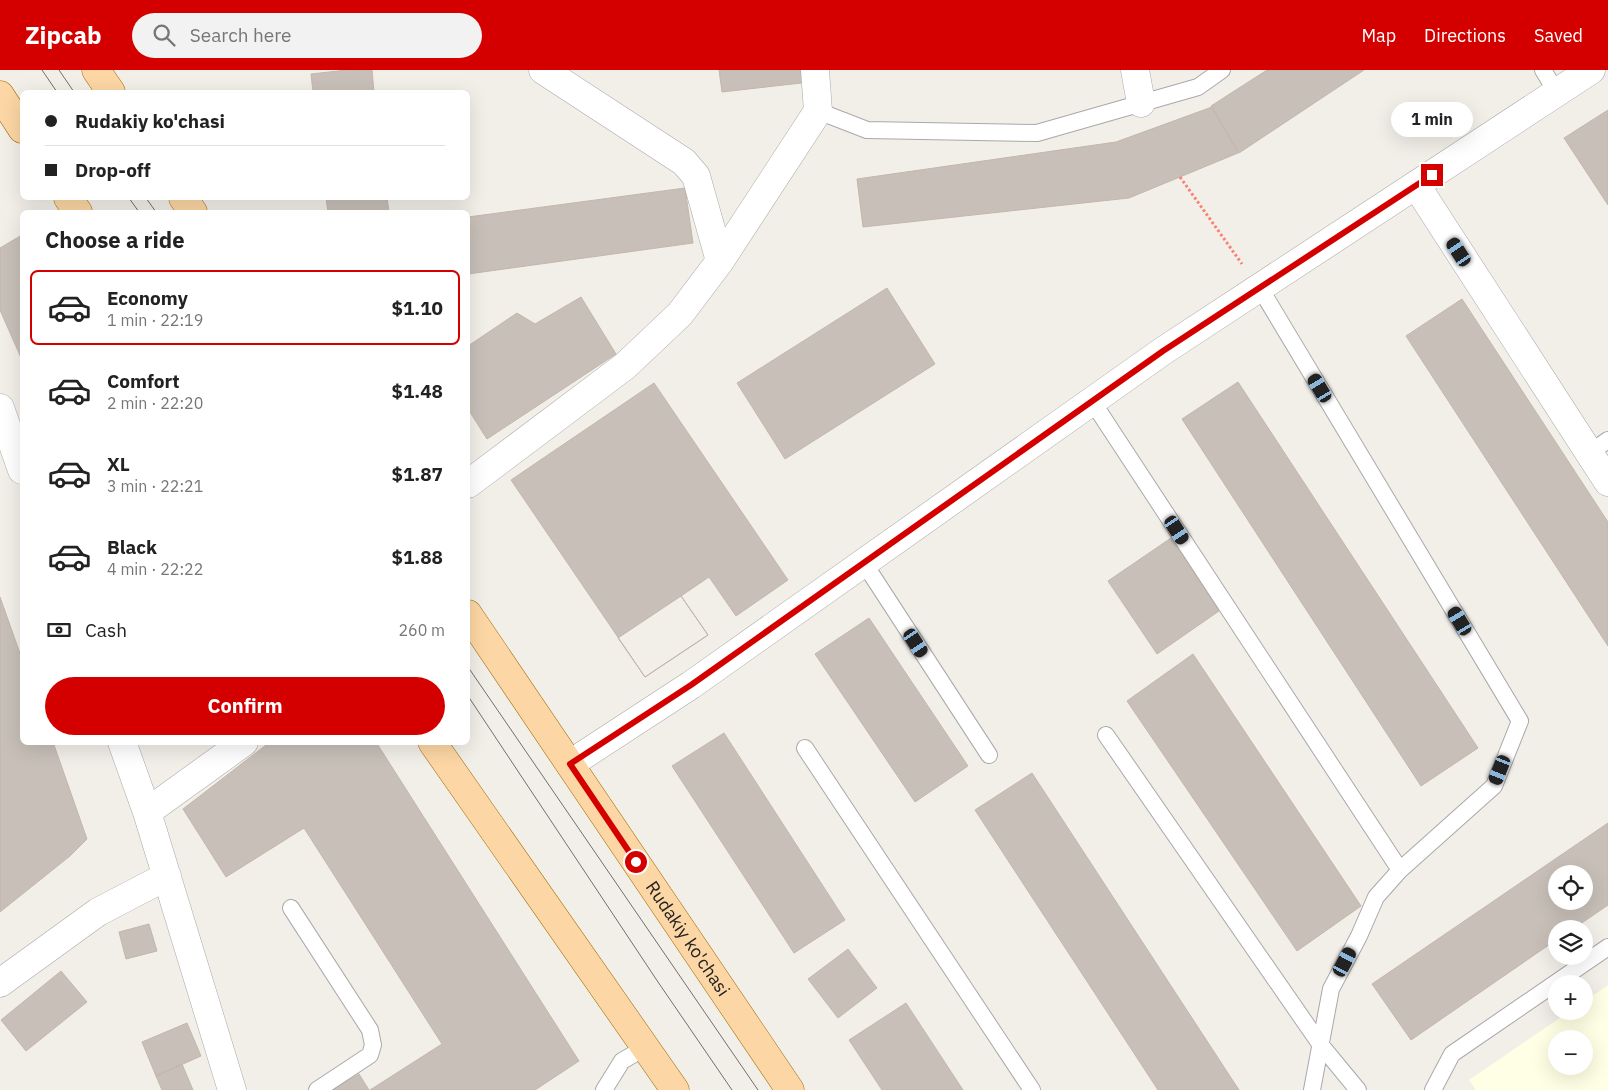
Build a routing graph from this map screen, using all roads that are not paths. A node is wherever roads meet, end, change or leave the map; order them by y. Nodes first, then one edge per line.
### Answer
1 (96, 70) edge
2 (542, 70) edge
3 (815, 70) edge
4 (1135, 70) edge
5 (1222, 70) edge
6 (1543, 70) edge
7 (1591, 70) edge
8 (110, 90) edge
9 (1557, 92) junction
10 (0, 95) edge
11 (1141, 103) junction
12 (818, 111) junction
13 (20, 126) edge
14 (1416, 185) junction
15 (720, 261) junction
16 (1260, 288) junction
17 (1092, 401) junction
18 (0, 408) edge
19 (1598, 446) edge
20 (20, 464) edge
21 (1608, 482) edge
22 (470, 483) edge
23 (864, 563) junction
24 (470, 617) edge
25 (1106, 735) dead end
26 (123, 745) edge
27 (240, 745) edge
28 (434, 745) edge
29 (805, 748) dead end
30 (989, 754) dead end
31 (570, 764) junction
32 (147, 812) junction
33 (1400, 870) junction
34 (167, 876) junction
35 (291, 908) dead end
36 (1608, 947) edge
37 (0, 983) edge
38 (1320, 1044) junction
39 (646, 1047) junction
40 (232, 1090) edge
41 (317, 1090) edge
42 (604, 1090) edge
43 (675, 1090) edge
44 (790, 1090) edge
45 (1032, 1090) edge
46 (1312, 1090) edge
47 (1358, 1090) edge
48 (1433, 1090) edge

1 - 8 main road
2 - 15 street
3 - 12 street
4 - 11 street
5 - 11 lane
6 - 9 lane
7 - 9 street
9 - 14 street
10 - 13 main road
11 - 12 lane
12 - 15 street
14 - 16 street
14 - 19 street
15 - 22 street
16 - 17 street
16 - 33 lane
17 - 23 street
17 - 33 lane
18 - 20 street
19 - 21 street
23 - 30 lane
23 - 31 street
24 - 31 main road, Rudakiy ko'chasi
25 - 38 lane
26 - 32 street
27 - 32 street
28 - 39 main road
29 - 45 lane
31 - 44 main road, Rudakiy ko'chasi
32 - 34 street
33 - 38 lane
34 - 37 street
34 - 40 street
35 - 41 lane
36 - 48 lane
38 - 46 lane
38 - 47 lane
39 - 42 lane
39 - 43 main road

